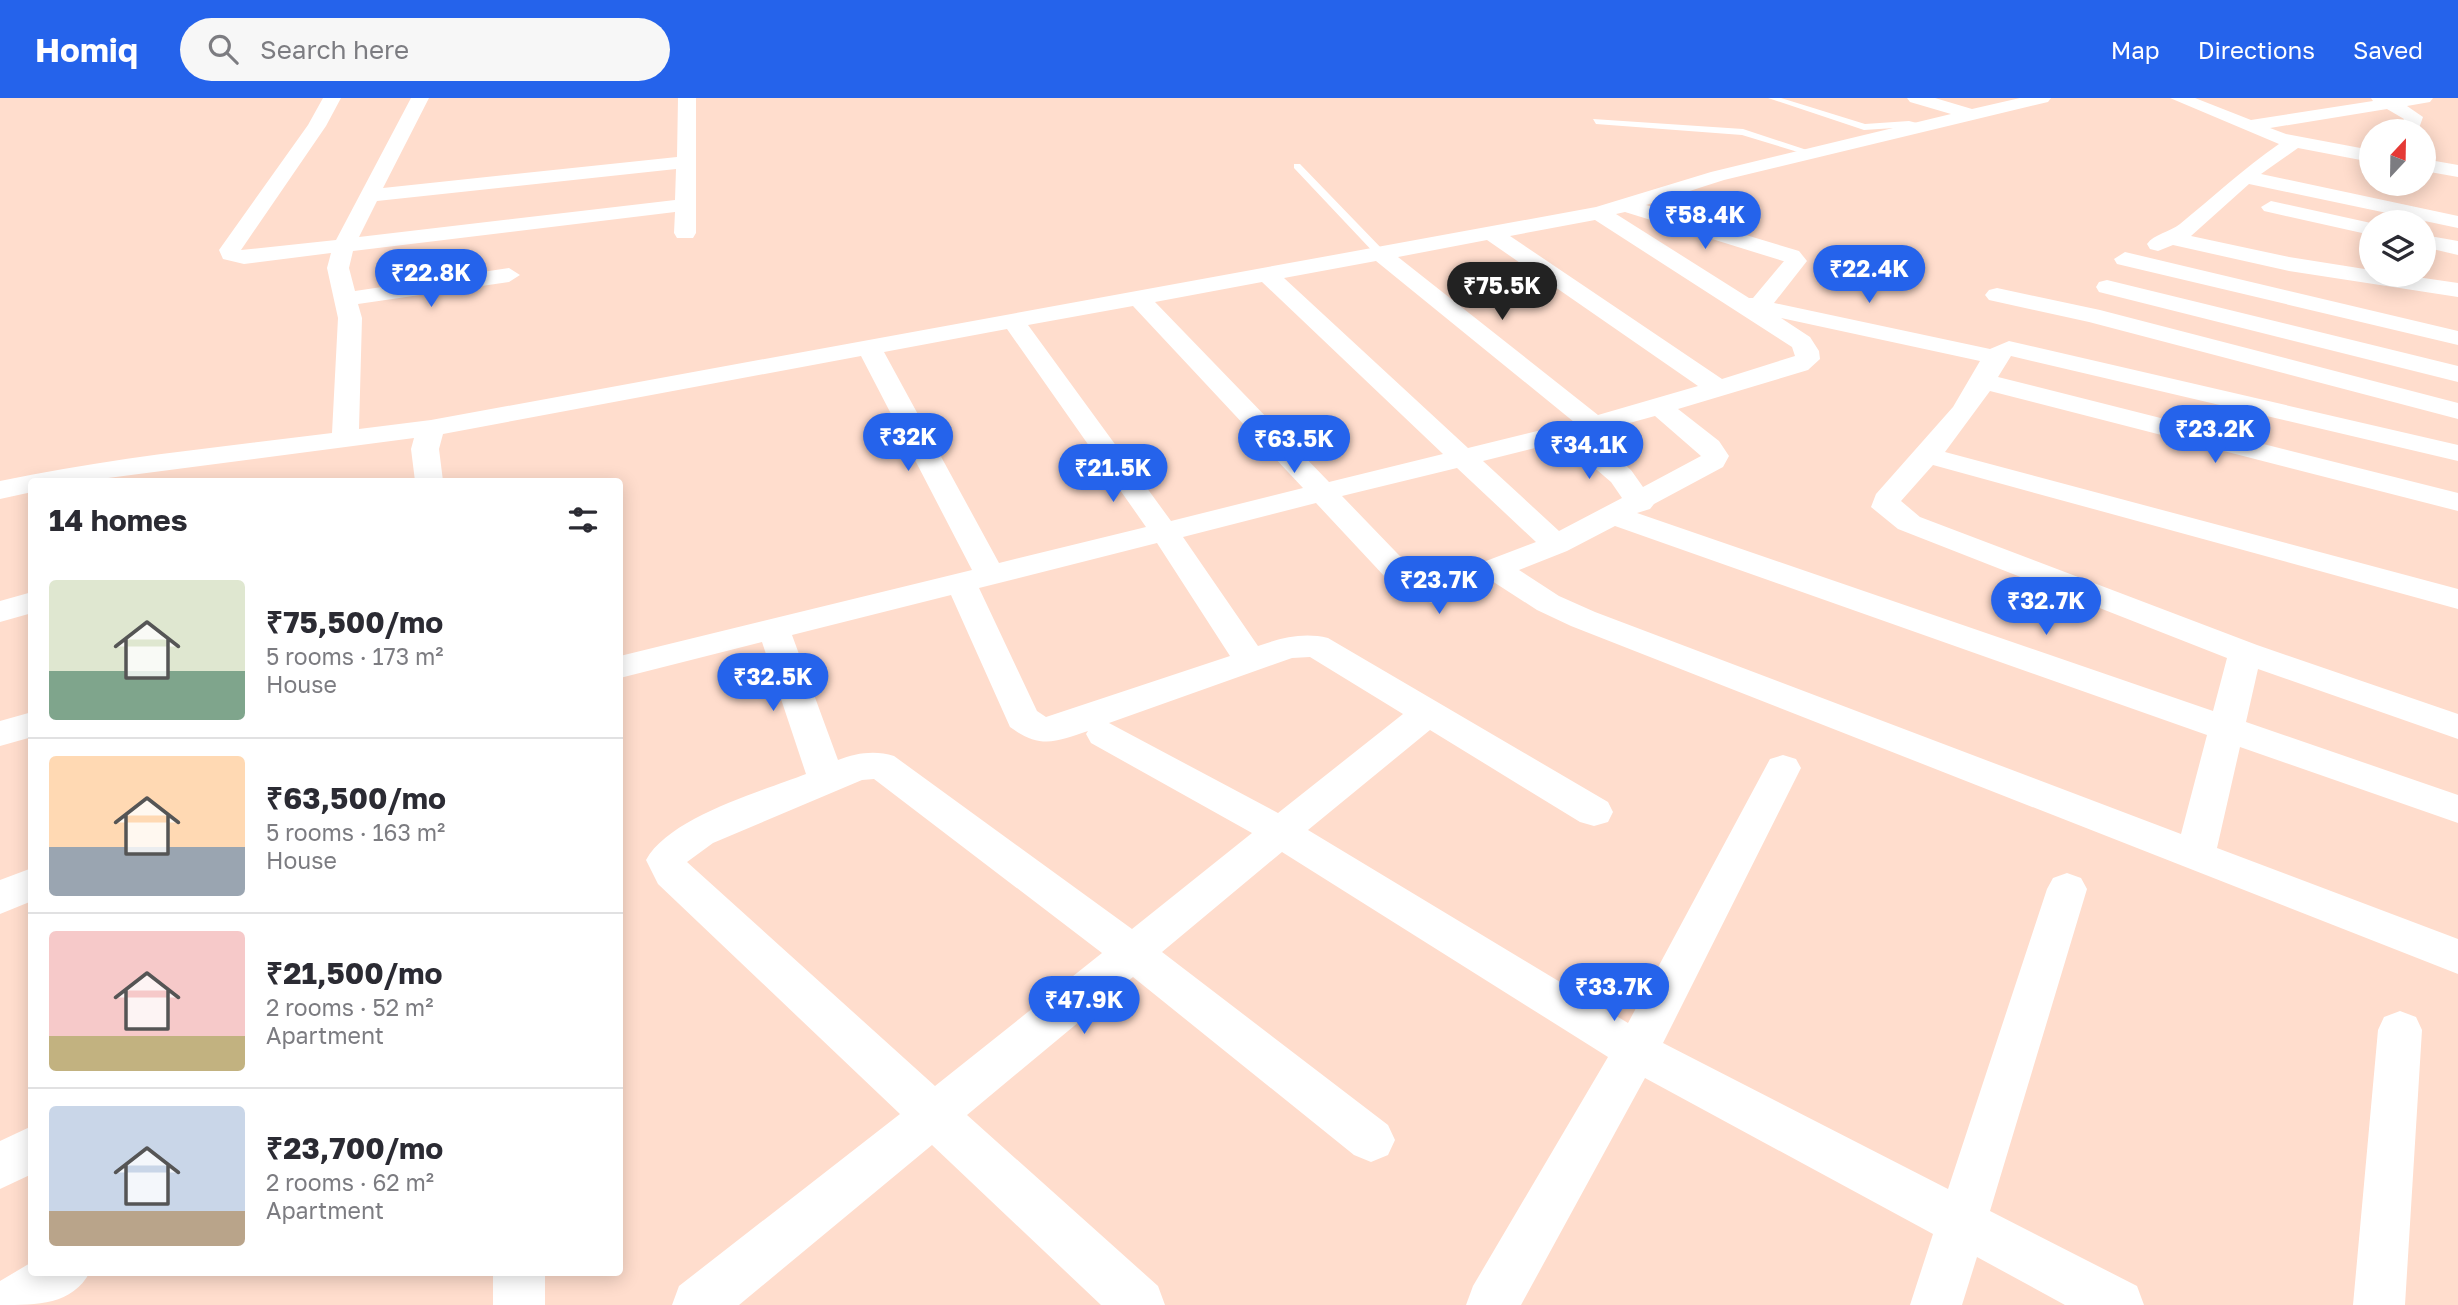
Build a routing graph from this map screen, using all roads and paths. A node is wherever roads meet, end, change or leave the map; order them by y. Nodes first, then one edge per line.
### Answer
1 (332, 98) edge
2 (421, 98) edge
3 (687, 98) edge
4 (1772, 98) edge
5 (1916, 98) edge
6 (2042, 98) edge
7 (2179, 98) edge
8 (2424, 98) edge
9 (2384, 100) edge
10 (2272, 103) dead end
11 (1972, 116) junction
12 (2306, 117) junction
13 (2413, 119) edge
14 (1595, 121) dead end
15 (2250, 126) junction
16 (1928, 127) junction
17 (2294, 142) junction
18 (1814, 153) junction
19 (2359, 154) edge
20 (687, 162) junction
21 (1297, 166) dead end
22 (2436, 167) edge
23 (2458, 171) edge
24 (2245, 177) junction
25 (369, 196) junction
26 (2223, 197) junction
27 (685, 205) junction
28 (1612, 209) junction
29 (2458, 222) edge
30 (2359, 226) edge
31 (685, 233) dead end
32 (1491, 233) junction
33 (2170, 238) junction
34 (2436, 243) edge
35 (344, 245) junction
36 (2458, 248) edge
37 (1381, 254) junction
38 (2126, 259) junction
39 (509, 275) dead end
40 (1268, 275) junction
41 (2107, 287) junction
42 (2458, 290) edge
43 (1997, 295) dead end
44 (346, 299) junction
45 (1139, 299) junction
46 (1749, 305) junction
47 (2092, 316) junction
48 (1013, 321) junction
49 (2458, 338) edge
50 (869, 347) junction
51 (1989, 369) junction
52 (2458, 374) edge
53 (1721, 390) junction
54 (1659, 407) junction
55 (2458, 411) edge
56 (431, 428) junction
57 (1581, 428) junction
58 (345, 439) junction
59 (2458, 453) edge
60 (1926, 455) junction
61 (1461, 458) junction
62 (56, 478) edge
63 (429, 478) edge
64 (28, 484) edge
65 (0, 490) edge
66 (1324, 493) junction
67 (2458, 502) edge
68 (1628, 509) junction
69 (1165, 533) junction
70 (1556, 545) junction
71 (1496, 569) junction
72 (975, 579) junction
73 (2458, 599) edge
74 (28, 603) edge
75 (0, 612) edge
76 (774, 629) junction
77 (2245, 653) junction
78 (1250, 660) junction
79 (623, 666) edge
80 (1428, 713) junction
81 (28, 725) edge
82 (2458, 727) edge
83 (2227, 730) junction
84 (0, 734) edge
85 (1104, 734) dead end
86 (1783, 768) dead end
87 (825, 779) junction
88 (2458, 809) edge
89 (1594, 812) dead end
90 (1279, 831) junction
91 (2195, 856) junction
92 (28, 885) edge
93 (2067, 890) dead end
94 (0, 898) edge
95 (1133, 953) junction
96 (2458, 957) edge
97 (2400, 1030) dead end
98 (1636, 1051) junction
99 (936, 1116) junction
100 (1371, 1140) dead end
101 (28, 1150) edge
102 (0, 1167) edge
103 (1962, 1223) junction
104 (57, 1276) edge
105 (519, 1276) edge
106 (9, 1305) edge
107 (519, 1305) edge
108 (698, 1305) edge
109 (1139, 1305) edge
110 (1492, 1305) edge
111 (1936, 1305) edge
112 (2118, 1305) edge
113 (2379, 1305) edge

1 - 35 street
2 - 25 street
3 - 20 street
4 - 16 lane
5 - 11 street
6 - 11 street
7 - 15 street
8 - 9 street
9 - 12 street
9 - 13 street
10 - 12 street
11 - 16 street
12 - 15 street
14 - 18 lane
15 - 17 street
16 - 18 street
17 - 19 street
17 - 24 street
18 - 28 street
20 - 25 street
20 - 27 street
21 - 37 lane
22 - 23 street
24 - 26 street
24 - 29 street
25 - 35 street
26 - 30 street
26 - 33 street
27 - 31 street
27 - 35 street
28 - 32 street
28 - 46 street
28 - 46 street
32 - 37 street
32 - 53 street
33 - 38 street
33 - 42 street
34 - 36 street
35 - 44 street
37 - 40 street
37 - 57 street
38 - 41 street
38 - 49 street
39 - 44 street
40 - 45 street
40 - 61 street
41 - 47 street
41 - 52 street
43 - 47 street
44 - 58 street
45 - 48 street
45 - 66 street
46 - 51 street
46 - 53 street
47 - 55 street
48 - 50 street
48 - 69 street
50 - 56 street
50 - 72 street
51 - 59 street
51 - 60 street
51 - 67 street
53 - 54 street
54 - 57 street
54 - 68 street
56 - 58 street
56 - 63 street
57 - 61 street
57 - 68 street
58 - 62 street
60 - 73 street
60 - 77 street
61 - 66 street
61 - 70 street
64 - 65 street
66 - 69 street
66 - 71 street
68 - 70 street
68 - 83 street
69 - 72 street
69 - 78 street
70 - 71 street
71 - 91 street
72 - 76 street
72 - 78 street
74 - 75 street
76 - 79 street
76 - 87 street
77 - 82 street
77 - 83 street
78 - 80 street
80 - 89 street
80 - 90 street
81 - 84 street
83 - 88 street
83 - 91 street
85 - 90 street
86 - 98 street
87 - 95 street
87 - 99 street
90 - 95 street
90 - 98 street
91 - 96 street
92 - 94 street
93 - 103 street
95 - 99 street
95 - 100 street
97 - 113 street
98 - 103 street
98 - 110 street
99 - 108 street
99 - 109 street
101 - 102 street
103 - 111 street
103 - 112 street
104 - 106 street
105 - 107 street

